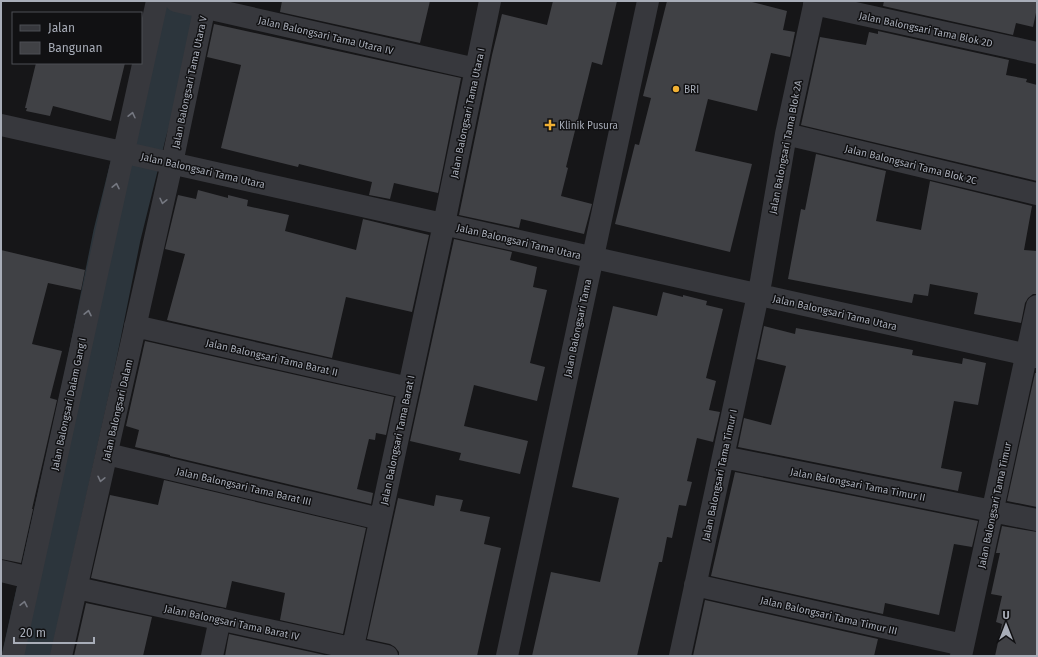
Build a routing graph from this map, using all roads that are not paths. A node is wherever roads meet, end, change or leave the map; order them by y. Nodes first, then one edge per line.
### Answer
1 (157, 1) edge
2 (490, 1) edge
3 (648, 1) edge
4 (815, 2) edge
5 (195, 4) edge
6 (1037, 53) edge
7 (476, 69) junction
8 (1, 124) edge
9 (786, 134) junction
10 (128, 154) junction
11 (169, 163) junction
12 (1037, 194) edge
13 (444, 224) junction
14 (592, 258) junction
15 (758, 295) junction
16 (1037, 306) edge
17 (135, 326) junction
18 (1032, 355) edge
19 (409, 388) junction
20 (107, 454) junction
21 (723, 457) junction
22 (992, 511) junction
23 (380, 519) junction
24 (1037, 520) edge
25 (1, 572) edge
26 (30, 578) junction
27 (695, 585) junction
28 (77, 588) junction
29 (220, 619) junction
30 (962, 651) edge
31 (352, 652) edge
32 (13, 656) edge
33 (61, 656) edge
34 (212, 656) edge
35 (387, 656) edge
36 (507, 656) edge
37 (680, 656) edge

10 -> 1 street, Jalan Balongsari Dalam Gang I
2 - 7 street, Jalan Balongsari Tama Utara I
3 - 14 street, Jalan Balongsari Tama
4 - 6 street, Jalan Balongsari Tama Blok 2D
4 - 9 street, Jalan Balongsari Tama Blok 2A
5 - 7 street, Jalan Balongsari Tama Utara IV
5 - 11 street, Jalan Balongsari Tama Utara V
7 - 13 street, Jalan Balongsari Tama Utara I
8 - 10 street, Jalan Balongsari Tama Utara
9 - 12 street, Jalan Balongsari Tama Blok 2C
9 - 15 street, Jalan Balongsari Tama Blok 2A
10 - 11 street, Jalan Balongsari Tama Utara
26 -> 10 street, Jalan Balongsari Dalam Gang I
11 - 13 street, Jalan Balongsari Tama Utara
11 -> 17 street, Jalan Balongsari Dalam
13 - 14 street, Jalan Balongsari Tama Utara
13 - 19 street, Jalan Balongsari Tama Barat I
14 - 15 street, Jalan Balongsari Tama Utara
14 - 36 street, Jalan Balongsari Tama
15 - 18 street, Jalan Balongsari Tama Utara
15 - 21 street, Jalan Balongsari Tama Timur I
16 - 18 street, Jalan Balongsari Tama Timur
17 - 19 street, Jalan Balongsari Tama Barat II
17 - 20 street, Jalan Balongsari Dalam
18 - 22 street, Jalan Balongsari Tama Timur
19 - 23 street, Jalan Balongsari Tama Barat I
20 - 23 street, Jalan Balongsari Tama Barat III
20 -> 28 street, Jalan Balongsari Dalam
21 - 22 street, Jalan Balongsari Tama Timur II
21 - 27 street, Jalan Balongsari Tama Timur I
22 - 24 street, Jalan Balongsari Tama Timur II
22 - 30 street, Jalan Balongsari Tama Timur
23 - 31 street, Jalan Balongsari Tama Barat I
25 - 26 street
32 -> 26 street, Jalan Balongsari Dalam Gang I
27 - 30 street, Jalan Balongsari Tama Timur III
27 - 37 street, Jalan Balongsari Tama Timur I
28 - 29 street, Jalan Balongsari Tama Barat IV
28 - 33 street, Jalan Balongsari Dalam
29 - 31 street, Jalan Balongsari Tama Barat IV
29 - 34 street
31 - 35 street, Jalan Balongsari Tama Barat IV

